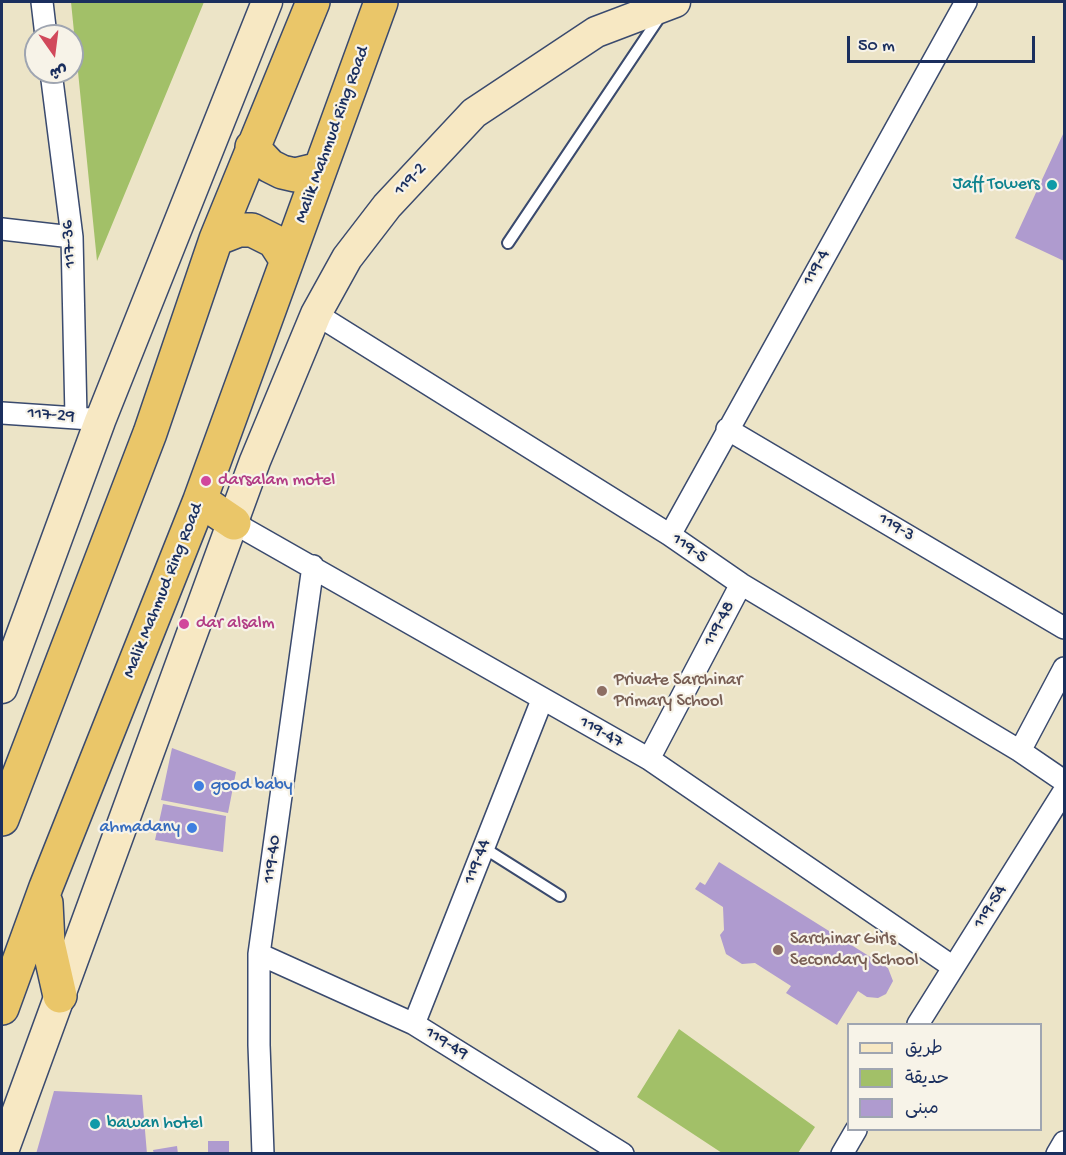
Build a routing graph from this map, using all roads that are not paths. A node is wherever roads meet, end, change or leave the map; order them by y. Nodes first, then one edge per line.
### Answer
1 (42, 2) edge
2 (267, 2) edge
3 (313, 2) edge
4 (381, 2) edge
5 (966, 2) edge
6 (672, 3) edge
7 (45, 24) edge
8 (53, 84) edge
9 (252, 147) junction
10 (320, 169) junction
11 (2, 229) edge
12 (72, 237) junction
13 (216, 239) junction
14 (508, 243) dead end
15 (287, 261) junction
16 (316, 314) junction
17 (2, 412) edge
18 (88, 419) junction
19 (728, 429) junction
20 (200, 500) junction
21 (234, 523) junction
22 (670, 535) junction
23 (314, 566) junction
24 (741, 584) junction
25 (1065, 628) edge
26 (1065, 668) edge
27 (2, 688) edge
28 (542, 700) junction
29 (1020, 751) junction
30 (649, 759) junction
31 (1065, 781) edge
32 (1065, 790) edge
33 (2, 819) edge
34 (484, 848) junction
35 (46, 887) junction
36 (561, 896) dead end
37 (259, 954) junction
38 (953, 967) junction
39 (60, 996) junction
40 (2, 1008) edge
41 (919, 1023) edge
42 (414, 1024) junction
43 (855, 1131) edge
44 (1065, 1142) edge
45 (2, 1154) edge
46 (264, 1154) edge
47 (623, 1154) edge
48 (842, 1154) edge
49 (1058, 1154) edge

1 - 7 street
2 - 18 main road
3 - 9 highway
4 - 10 highway, Malik Mahmud Ring Road
5 - 19 street, 119-4
6 - 14 lane
6 - 16 main road, 119-2
8 - 12 street, 117-36
9 - 10 highway
9 - 13 highway
10 - 15 highway, Malik Mahmud Ring Road
11 - 12 street
12 - 18 street, 117-36
13 - 15 highway
13 - 33 highway
15 - 20 highway, Malik Mahmud Ring Road
16 - 21 main road, 119-2
16 - 22 street, 119-5
17 - 18 street, 117-29
18 - 27 main road
19 - 22 street, 119-4
19 - 25 street, 119-3
20 - 21 highway
20 - 35 highway, Malik Mahmud Ring Road
21 - 23 street, 119-47
21 - 39 main road, 119-2
22 - 24 street, 119-5
23 - 28 street, 119-47
23 - 37 street, 119-40
24 - 29 street, 119-5
24 - 30 street, 119-48
26 - 29 street
28 - 30 street, 119-47
28 - 34 street, 119-44
29 - 31 street, 119-5
30 - 38 street, 119-47
32 - 38 street, 119-54
34 - 36 lane
34 - 42 street, 119-44
35 - 39 highway
35 - 40 highway, Malik Mahmud Ring Road
37 - 42 street, 119-49
37 - 46 street, 119-40
38 - 41 street, 119-54
39 - 45 main road, 119-2
42 - 47 street, 119-49
43 - 48 street
44 - 49 street

